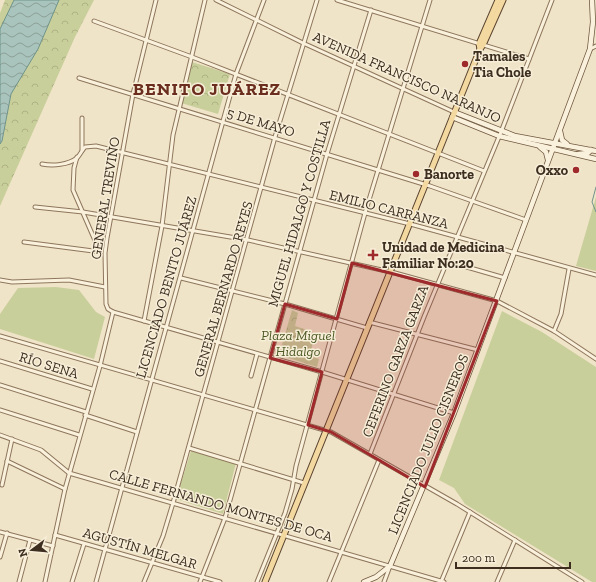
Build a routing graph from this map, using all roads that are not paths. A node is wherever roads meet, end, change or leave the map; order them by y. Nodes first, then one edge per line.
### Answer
1 (156, 0) edge
2 (205, 0) edge
3 (216, 0) edge
4 (264, 0) edge
5 (317, 0) edge
6 (337, 0) edge
7 (430, 0) edge
8 (498, 0) edge
9 (503, 0) edge
10 (552, 0) edge
11 (592, 0) edge
12 (371, 10) junction
13 (94, 21) dead end
14 (257, 21) junction
15 (422, 25) junction
16 (146, 39) junction
17 (303, 43) junction
18 (481, 46) junction
19 (596, 46) edge
20 (590, 49) junction
21 (192, 57) junction
22 (529, 59) junction
23 (353, 66) junction
24 (236, 74) junction
25 (80, 78) dead end
26 (402, 89) junction
27 (133, 94) junction
28 (288, 94) junction
29 (179, 108) junction
30 (338, 115) junction
31 (453, 115) junction
32 (82, 118) dead end
33 (224, 122) junction
34 (560, 130) junction
35 (388, 134) junction
36 (500, 134) junction
37 (275, 137) junction
38 (555, 143) junction
39 (539, 146) junction
40 (571, 146) junction
41 (552, 149) junction
42 (82, 150) junction
43 (594, 150) edge
44 (122, 152) junction
45 (437, 152) junction
46 (327, 154) junction
47 (596, 154) edge
48 (577, 155) junction
49 (77, 157) junction
50 (596, 159) edge
51 (548, 160) junction
52 (42, 164) dead end
53 (168, 165) junction
54 (377, 170) junction
55 (484, 170) junction
56 (208, 174) junction
57 (424, 185) junction
58 (262, 188) junction
59 (472, 200) junction
60 (313, 201) junction
61 (35, 207) dead end
62 (83, 212) junction
63 (364, 213) junction
64 (110, 217) junction
65 (526, 220) junction
66 (408, 224) junction
67 (162, 226) junction
68 (193, 231) junction
69 (456, 238) junction
70 (248, 240) junction
71 (24, 242) dead end
72 (301, 251) junction
73 (100, 252) junction
74 (105, 253) junction
75 (515, 254) junction
76 (446, 261) junction
77 (352, 263) junction
78 (569, 269) junction
79 (389, 272) junction
80 (596, 275) edge
81 (181, 278) junction
82 (505, 278) junction
83 (0, 280) edge
84 (437, 285) junction
85 (105, 287) junction
86 (233, 292) junction
87 (497, 301) junction
88 (285, 304) junction
89 (113, 312) junction
90 (337, 319) junction
91 (144, 321) junction
92 (369, 322) junction
93 (166, 328) junction
94 (367, 328) junction
95 (554, 331) junction
96 (416, 335) junction
97 (0, 336) edge
98 (219, 342) junction
99 (478, 350) junction
100 (257, 354) junction
101 (270, 358) junction
102 (596, 359) edge
103 (0, 361) edge
104 (100, 366) junction
105 (322, 372) junction
106 (251, 376) dead end
107 (345, 380) junction
108 (151, 381) junction
109 (0, 385) edge
110 (92, 389) junction
111 (394, 393) junction
112 (204, 396) junction
113 (0, 410) edge
114 (255, 411) junction
115 (86, 413) junction
116 (454, 413) junction
117 (308, 425) junction
118 (326, 430) junction
119 (137, 432) junction
120 (0, 435) edge
121 (79, 435) junction
122 (12, 439) junction
123 (189, 448) junction
124 (370, 454) junction
125 (379, 460) junction
126 (7, 461) junction
127 (240, 462) junction
128 (0, 472) edge
129 (69, 474) junction
130 (5, 475) junction
131 (294, 479) junction
132 (304, 483) junction
133 (2, 485) dead end
134 (425, 487) junction
135 (121, 488) junction
136 (65, 489) junction
137 (173, 503) junction
138 (470, 512) junction
139 (225, 518) junction
140 (0, 532) edge
141 (7, 533) junction
142 (277, 533) junction
143 (55, 535) junction
144 (284, 535) junction
145 (30, 540) junction
146 (515, 540) junction
147 (84, 544) junction
148 (53, 546) junction
149 (106, 549) junction
150 (342, 552) junction
151 (0, 557) edge
152 (153, 563) junction
153 (390, 566) junction
154 (202, 577) junction
155 (576, 578) junction
156 (18, 582) edge
157 (45, 582) edge
158 (72, 582) edge
159 (96, 582) edge
160 (144, 582) edge
161 (200, 582) edge
162 (220, 582) edge
163 (257, 582) edge
164 (266, 582) edge
165 (329, 582) edge
166 (364, 582) edge
167 (384, 582) edge
168 (442, 582) edge
169 (497, 582) edge
170 (574, 582) edge
171 (582, 582) edge

1 - 16 street, GENERAL TREVIÑO
2 - 21 street
3 - 14 street, AVENIDA FRANCISCO NARANJO
4 - 14 street, LICENCIADO BENITO JUÁREZ
5 - 17 street, GENERAL BERNARDO REYES
6 - 12 street
7 - 15 street
8 - 18 main road
9 - 18 main road
10 - 22 street, CEFERINO GARZA GARZA
11 - 20 street, LICENCIADO JULIO CISNEROS
12 - 15 street
12 - 23 street, MIGUEL HIDALGO Y COSTILLA
13 - 16 street
14 - 17 street, AVENIDA FRANCISCO NARANJO
14 - 24 street, LICENCIADO BENITO JUÁREZ
15 - 18 street
15 - 26 street
16 - 21 street
16 - 27 street, GENERAL TREVIÑO
17 - 23 street, AVENIDA FRANCISCO NARANJO
17 - 28 street, GENERAL BERNARDO REYES
18 - 22 street
18 - 31 main road
19 - 20 street
20 - 34 street, LICENCIADO JULIO CISNEROS
21 - 24 street
21 - 29 street
22 - 36 street, CEFERINO GARZA GARZA
23 - 26 street, AVENIDA FRANCISCO NARANJO
23 - 30 street, MIGUEL HIDALGO Y COSTILLA
24 - 28 street
24 - 33 street, LICENCIADO BENITO JUÁREZ
25 - 27 street, 5 DE MAYO
26 - 31 street, AVENIDA FRANCISCO NARANJO
26 - 35 street
27 - 29 street, 5 DE MAYO
27 - 44 street, GENERAL TREVIÑO
28 - 30 street
28 - 37 street, GENERAL BERNARDO REYES
29 - 33 street, 5 DE MAYO
29 - 53 street
30 - 35 street
30 - 46 street, MIGUEL HIDALGO Y COSTILLA
31 - 36 street, AVENIDA FRANCISCO NARANJO
31 - 45 main road
32 - 42 street
33 - 37 street, 5 DE MAYO
33 - 56 street, LICENCIADO BENITO JUÁREZ
34 - 38 street, LICENCIADO JULIO CISNEROS
34 - 40 street
35 - 45 street
35 - 54 street
36 - 38 street, AVENIDA FRANCISCO NARANJO
36 - 39 street, AVENIDA FRANCISCO NARANJO
36 - 55 street, CEFERINO GARZA GARZA
37 - 46 street, 5 DE MAYO
37 - 58 street, GENERAL BERNARDO REYES
38 - 40 street, AVENIDA FRANCISCO NARANJO
38 - 41 street, LICENCIADO JULIO CISNEROS
39 - 41 street, AVENIDA FRANCISCO NARANJO
39 - 51 street
40 - 43 street, AVENIDA FRANCISCO NARANJO
41 - 48 street, AVENIDA FRANCISCO NARANJO
41 - 51 street, LICENCIADO JULIO CISNEROS
42 - 44 street, EMILIO CARRANZA
42 - 49 street
43 - 47 street
43 - 48 street
44 - 53 street, EMILIO CARRANZA
44 - 64 street, GENERAL TREVIÑO
45 - 55 street
45 - 57 main road
46 - 54 street, 5 DE MAYO
46 - 60 street, MIGUEL HIDALGO Y COSTILLA
48 - 50 street, AVENIDA FRANCISCO NARANJO
49 - 52 street
49 - 62 street
51 - 65 street, LICENCIADO JULIO CISNEROS
53 - 56 street, EMILIO CARRANZA
53 - 67 street
54 - 57 street, 5 DE MAYO
54 - 63 street
55 - 59 street, CEFERINO GARZA GARZA
56 - 58 street, EMILIO CARRANZA
56 - 68 street, LICENCIADO BENITO JUÁREZ
57 - 59 street, 5 DE MAYO
57 - 66 main road
58 - 60 street, EMILIO CARRANZA
58 - 70 street, GENERAL BERNARDO REYES
59 - 65 street, 5 DE MAYO
59 - 69 street, CEFERINO GARZA GARZA
60 - 63 street, EMILIO CARRANZA
60 - 72 street, MIGUEL HIDALGO Y COSTILLA
61 - 62 street
62 - 64 street
62 - 73 street
63 - 66 street, EMILIO CARRANZA
63 - 77 street
64 - 67 street
64 - 74 street, GENERAL TREVIÑO
65 - 75 street, LICENCIADO JULIO CISNEROS
66 - 69 street, EMILIO CARRANZA
66 - 79 main road
67 - 68 street
67 - 91 street
68 - 70 street
68 - 81 street, LICENCIADO BENITO JUÁREZ
69 - 75 street, EMILIO CARRANZA
69 - 76 street, CEFERINO GARZA GARZA
70 - 72 street
70 - 86 street, GENERAL BERNARDO REYES
71 - 73 street
72 - 77 street
72 - 88 street, MIGUEL HIDALGO Y COSTILLA
73 - 74 street
74 - 85 street, GENERAL TREVIÑO
75 - 78 street, EMILIO CARRANZA
75 - 82 street, LICENCIADO JULIO CISNEROS
76 - 82 street
76 - 84 street, CEFERINO GARZA GARZA
77 - 79 street
77 - 90 street
78 - 80 street, EMILIO CARRANZA
78 - 95 street
79 - 84 street
79 - 92 main road
81 - 86 street
81 - 93 street, LICENCIADO BENITO JUÁREZ
82 - 87 street, LICENCIADO JULIO CISNEROS
83 - 85 street
84 - 87 street
84 - 96 street, CEFERINO GARZA GARZA
85 - 89 street, GENERAL TREVIÑO
86 - 88 street
86 - 98 street, GENERAL BERNARDO REYES
87 - 95 street
87 - 99 street, LICENCIADO JULIO CISNEROS
88 - 90 street
88 - 101 street, MIGUEL HIDALGO Y COSTILLA
89 - 91 street
89 - 104 street
90 - 94 street
90 - 105 street
91 - 93 street
92 - 94 main road
92 - 96 street
93 - 98 street
93 - 108 street, LICENCIADO BENITO JUÁREZ
94 - 107 main road
95 - 102 street
96 - 99 street
96 - 111 street, CEFERINO GARZA GARZA
97 - 104 street
98 - 100 street
98 - 112 street, GENERAL BERNARDO REYES
99 - 116 street, LICENCIADO JULIO CISNEROS
100 - 101 street
100 - 106 street
101 - 105 street
101 - 114 street, MIGUEL HIDALGO Y COSTILLA
103 - 110 street, RÍO SENA
104 - 108 street
104 - 110 street
105 - 107 street
105 - 117 street
107 - 111 street
107 - 118 main road
108 - 112 street
108 - 119 street, LICENCIADO BENITO JUÁREZ
109 - 115 street
110 - 115 street
111 - 116 street
111 - 124 street, CEFERINO GARZA GARZA
112 - 114 street
112 - 123 street, GENERAL BERNARDO REYES
113 - 121 street
114 - 117 street
114 - 127 street, MIGUEL HIDALGO Y COSTILLA
115 - 119 street
115 - 121 street
116 - 134 street, LICENCIADO JULIO CISNEROS
117 - 118 street
117 - 131 street
118 - 124 street
118 - 132 main road
119 - 135 street, LICENCIADO BENITO JUÁREZ
120 - 122 street, CALLE FERNANDO MONTES DE OCA
121 - 129 street
122 - 126 street
122 - 129 street, CALLE FERNANDO MONTES DE OCA
123 - 127 street
123 - 137 street, GENERAL BERNARDO REYES
124 - 125 street
125 - 134 street
125 - 150 street, CEFERINO GARZA GARZA
126 - 130 street
126 - 136 street
127 - 131 street
127 - 139 street, MIGUEL HIDALGO Y COSTILLA
128 - 130 street
129 - 135 street, CALLE FERNANDO MONTES DE OCA
129 - 136 street
130 - 133 street
131 - 132 street
131 - 142 street
132 - 144 main road
134 - 138 street
134 - 153 street, LICENCIADO JULIO CISNEROS
135 - 137 street, CALLE FERNANDO MONTES DE OCA
135 - 149 street, LICENCIADO BENITO JUÁREZ
136 - 143 street
137 - 139 street, CALLE FERNANDO MONTES DE OCA
137 - 152 street, GENERAL BERNARDO REYES
138 - 146 street
138 - 168 street
139 - 142 street, CALLE FERNANDO MONTES DE OCA
139 - 154 street, MIGUEL HIDALGO Y COSTILLA
140 - 141 street
141 - 145 street
141 - 151 street
142 - 144 street, CALLE FERNANDO MONTES DE OCA
142 - 163 street
143 - 147 street, AGUSTÍN MELGAR
143 - 148 street
144 - 150 street, CALLE FERNANDO MONTES DE OCA
144 - 164 main road
145 - 148 street
145 - 156 street
146 - 155 street
146 - 169 street
147 - 149 street, AGUSTÍN MELGAR
147 - 158 street
148 - 157 street
149 - 152 street, AGUSTÍN MELGAR
149 - 159 street, LICENCIADO BENITO JUÁREZ
150 - 153 street, CALLE FERNANDO MONTES DE OCA
150 - 165 street, CEFERINO GARZA GARZA
152 - 154 street, AGUSTÍN MELGAR
152 - 160 street, GENERAL BERNARDO REYES
153 - 166 street, LICENCIADO JULIO CISNEROS
153 - 167 street
153 - 168 street, CALLE FERNANDO MONTES DE OCA
154 - 161 street, MIGUEL HIDALGO Y COSTILLA
154 - 162 street, AGUSTÍN MELGAR
155 - 170 street
155 - 171 street

